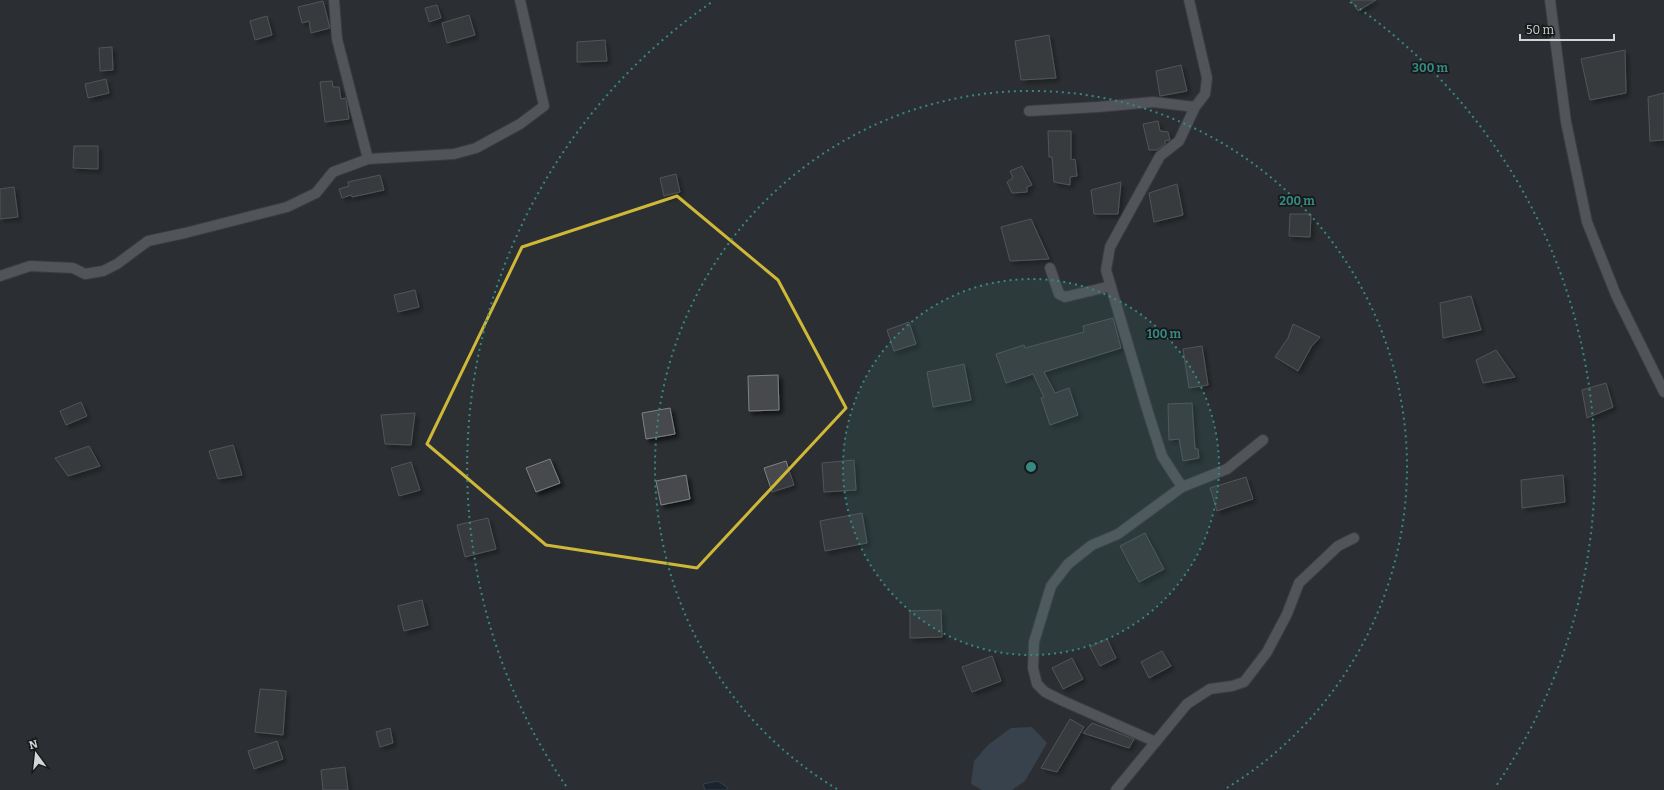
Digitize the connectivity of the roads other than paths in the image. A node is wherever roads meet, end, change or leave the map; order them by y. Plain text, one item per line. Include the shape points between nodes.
1 (334, 0) edge
2 (520, 0) edge
3 (1190, 0) edge
4 (1550, 0) edge
5 (1195, 107) junction
6 (1029, 111) dead end
7 (368, 159) junction
8 (1050, 268) dead end
9 (0, 276) edge
10 (1111, 286) junction
11 (1664, 392) edge
12 (1263, 440) dead end
13 (1182, 487) junction
14 (1354, 538) dead end
15 (1156, 742) junction
16 (1116, 790) edge

1 - 7 street via 337,39
2 - 7 street via 544,106 520,124 476,148 454,154
3 - 5 street via 1207,78 1205,94
4 - 11 street via 1566,122 1587,222 1616,295
5 - 6 street via 1152,102
5 - 10 street via 1179,141 1160,156 1110,247 1106,270
7 - 9 street via 333,172 316,193 288,207 148,241 103,271 85,274 73,268 30,266
8 - 10 street via 1059,294 1065,297
10 - 13 street via 1162,456
12 - 13 street via 1227,469
13 - 15 street via 1118,534 1092,545 1068,564 1051,586 1034,642 1033,668 1037,684 1045,692
14 - 15 street via 1338,546 1299,584 1268,652 1244,682 1210,689 1187,704
15 - 16 street

